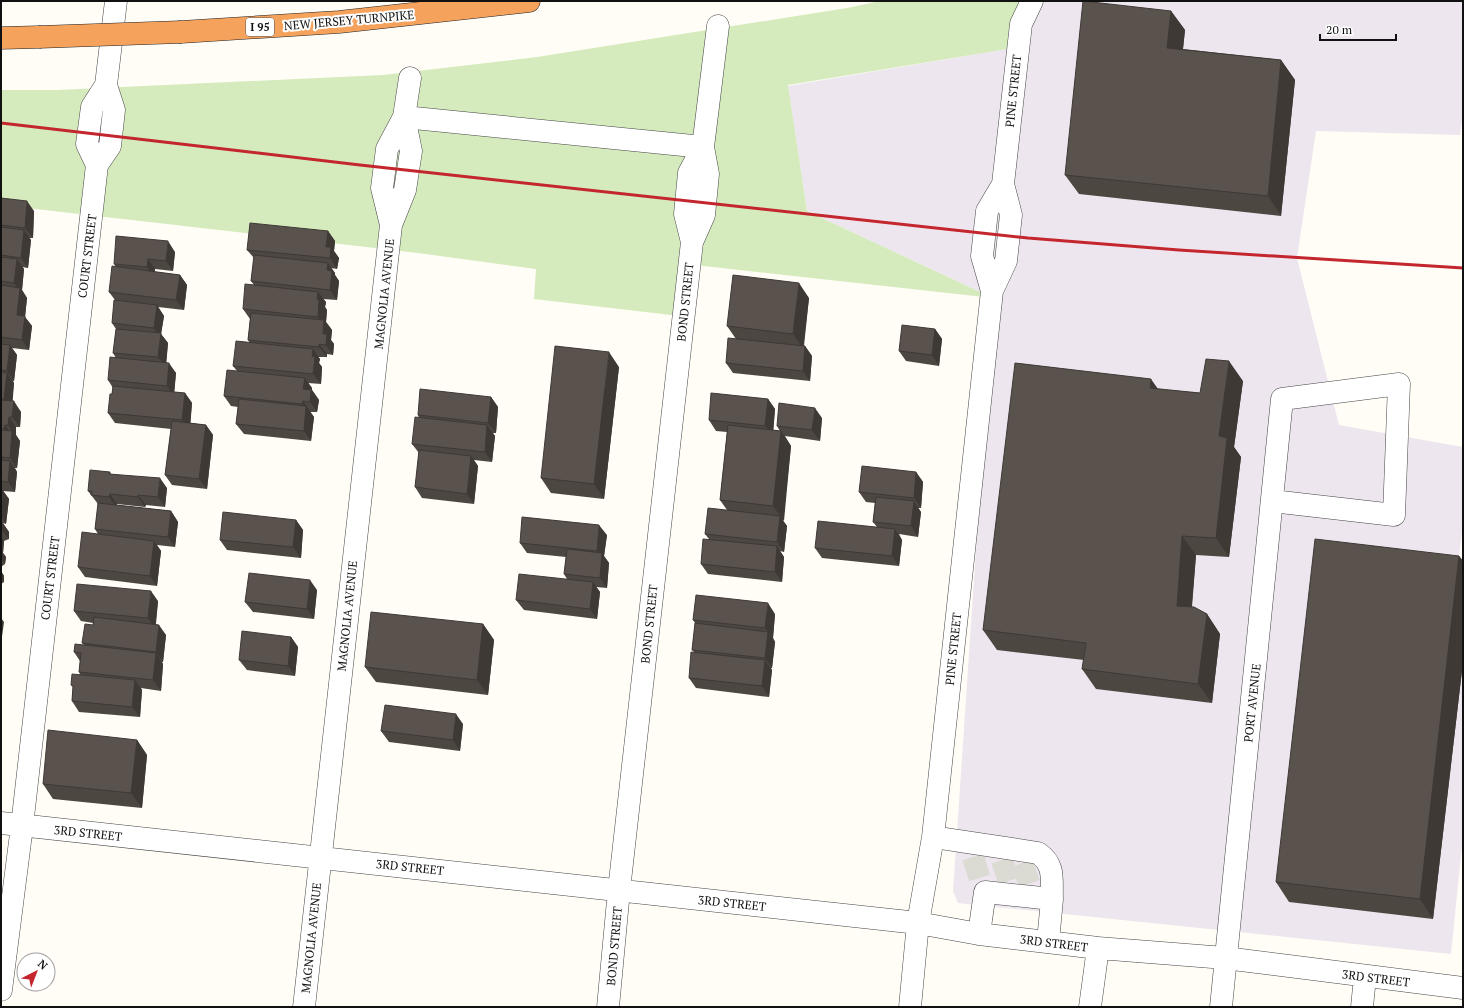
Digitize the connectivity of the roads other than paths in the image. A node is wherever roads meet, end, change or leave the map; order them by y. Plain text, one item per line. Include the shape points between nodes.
1 (116, 1) edge
2 (529, 1) edge
3 (1032, 1) edge
4 (718, 26) dead end
5 (1, 38) edge
6 (410, 78) dead end
7 (404, 117) junction
8 (703, 147) junction
9 (1272, 501) junction
10 (12, 824) edge
11 (933, 837) junction
12 (320, 857) junction
13 (619, 890) junction
14 (1029, 894) junction
15 (918, 923) junction
16 (979, 934) junction
17 (1048, 942) junction
18 (1098, 948) junction
19 (1225, 958) junction
20 (1365, 976) junction
21 (1463, 988) edge
22 (1, 990) edge
23 (304, 1007) edge
24 (608, 1007) edge
25 (910, 1007) edge
26 (1090, 1007) edge
27 (1220, 1007) edge
28 (1362, 1007) edge

1 - 10 street, COURT STREET via 106,85 114,110 110,146 97,165
2 - 5 highway, NEW JERSEY TURNPIKE / I 95, bridge via 339,22 181,32
3 - 11 street, PINE STREET via 1021,24 1003,184 986,211 982,256 992,291
4 - 8 street, BOND STREET
6 - 7 street, MAGNOLIA AVENUE
7 - 8 street
7 - 12 street, MAGNOLIA AVENUE via 411,151 405,190 391,225
8 - 13 street, BOND STREET via 708,174 704,215 692,242
9 - 9 street, PORT AVENUE via 1282,399 1399,384 1394,515
9 - 19 street, PORT AVENUE
10 - 12 street, 3RD STREET
10 - 22 street, COURT STREET
11 - 14 street via 973,850 1010,855 1038,853 1047,858 1051,869
11 - 15 street, PINE STREET
12 - 13 street, 3RD STREET
12 - 23 street, MAGNOLIA AVENUE
13 - 15 street, 3RD STREET
13 - 24 street, BOND STREET
14 - 16 street via 984,889
14 - 17 street
15 - 16 street, 3RD STREET
15 - 25 street, PINE STREET
16 - 17 street, 3RD STREET
17 - 18 street, 3RD STREET
18 - 19 street, 3RD STREET
18 - 26 street
19 - 20 street, 3RD STREET
19 - 27 street, PORT AVENUE
20 - 21 street, 3RD STREET
20 - 28 street

